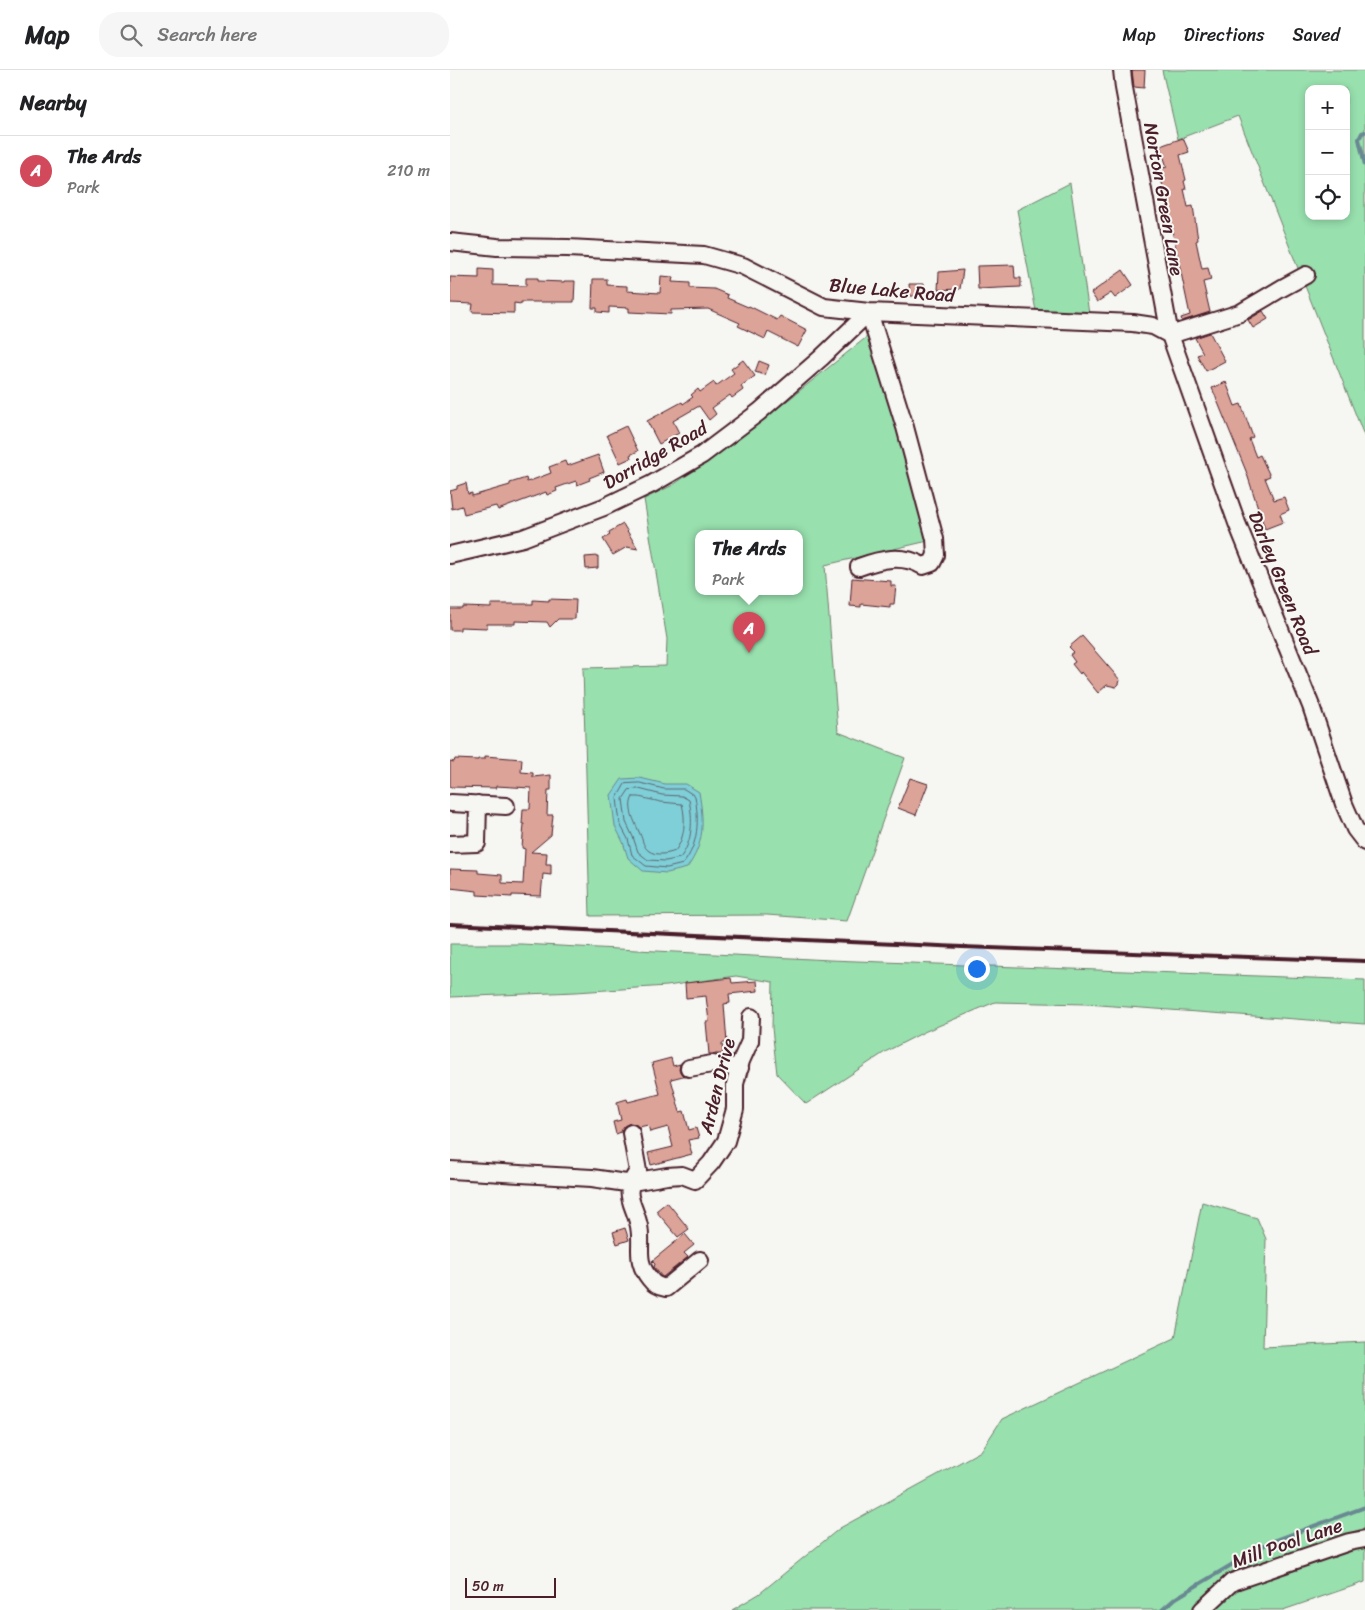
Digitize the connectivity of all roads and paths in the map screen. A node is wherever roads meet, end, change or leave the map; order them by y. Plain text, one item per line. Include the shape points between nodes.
1 (1122, 70) edge
2 (450, 242) edge
3 (1306, 275) dead end
4 (1163, 303) junction
5 (869, 312) junction
6 (1133, 323) junction
7 (1170, 335) junction
8 (450, 555) edge
9 (859, 567) dead end
10 (451, 803) edge
11 (478, 804) junction
12 (506, 806) dead end
13 (1365, 842) edge
14 (450, 844) edge
15 (751, 1017) dead end
16 (689, 1068) dead end
17 (740, 1068) junction
18 (631, 1132) dead end
19 (450, 1170) edge
20 (630, 1182) junction
21 (700, 1260) dead end
22 (1365, 1538) edge
23 (1202, 1610) edge

1 - 4 street, Norton Green Lane
2 - 5 street, Blue Lake Road via 497,247 704,255 743,266 824,307
3 - 7 street via 1240,313
4 - 6 street
4 - 7 street, Norton Green Lane
5 - 6 street, Blue Lake Road
5 - 8 street, Dorridge Road via 759,412 702,455 604,507 523,538
5 - 9 street via 906,427 935,539 936,555 932,563 923,566 914,561 891,558
6 - 7 street, Blue Lake Road via 1152,326
7 - 13 street, Darley Green Road via 1237,523 1311,706 1344,804
10 - 11 street
11 - 12 street
11 - 14 street via 477,843
15 - 17 street, Arden Drive via 750,1041
16 - 17 street via 712,1064
17 - 20 street, Arden Drive via 735,1084 735,1109 726,1141 695,1180 682,1175
18 - 20 street via 638,1171
19 - 20 street
20 - 21 street via 629,1199 639,1228 641,1267 653,1283 666,1288
22 - 23 street, Mill Pool Lane via 1232,1582

